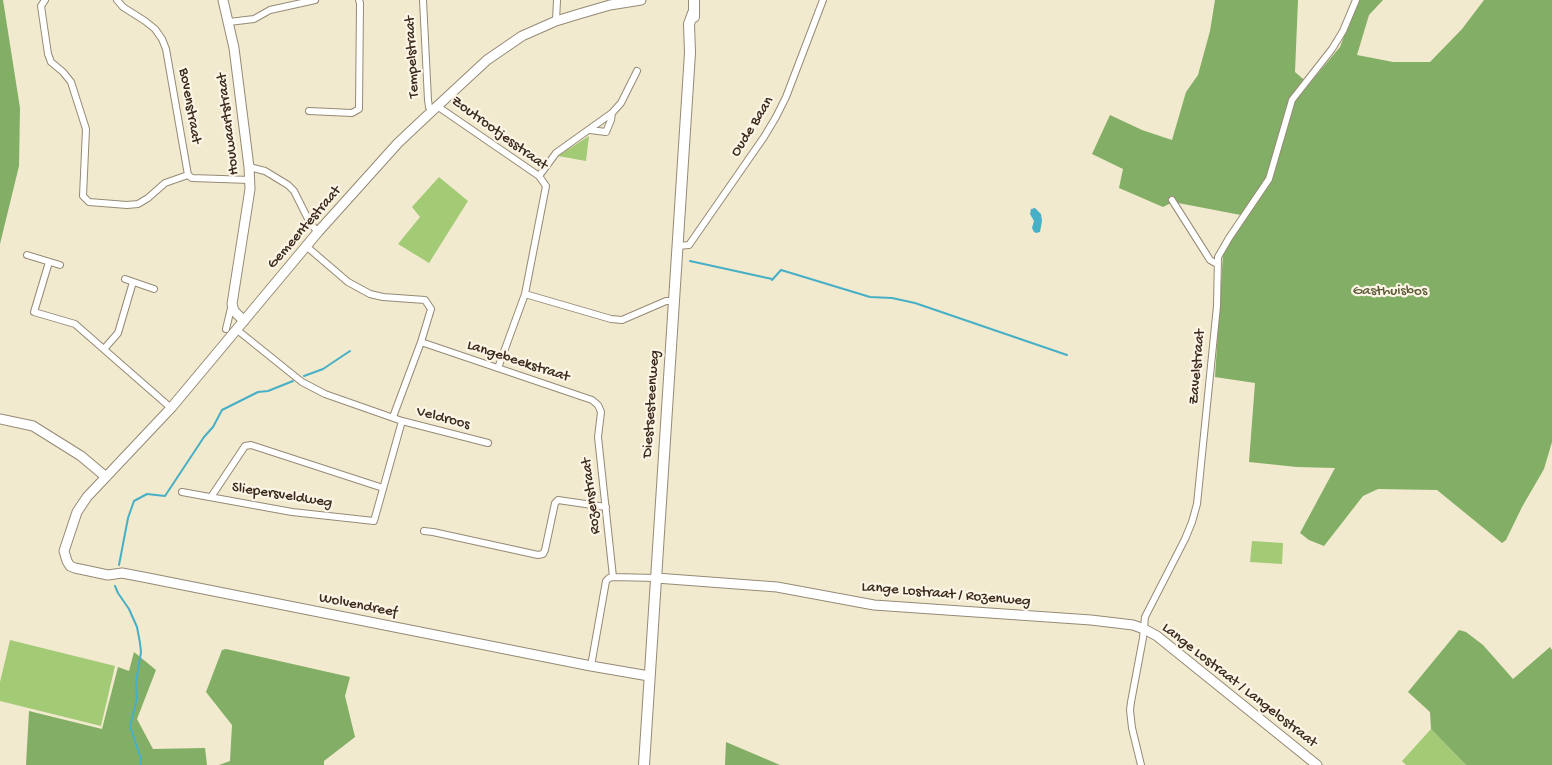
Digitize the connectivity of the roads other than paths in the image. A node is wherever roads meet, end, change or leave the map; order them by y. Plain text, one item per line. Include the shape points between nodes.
1 (45, 0) edge
2 (117, 0) edge
3 (224, 0) edge
4 (315, 0) edge
5 (359, 0) edge
6 (423, 0) edge
7 (557, 0) edge
8 (641, 0) edge
9 (694, 0) edge
10 (823, 0) edge
11 (1356, 0) edge
12 (556, 21) junction
13 (229, 22) junction
14 (637, 71) dead end
15 (434, 108) junction
16 (309, 111) dead end
17 (612, 113) junction
18 (590, 130) junction
19 (249, 166) junction
20 (188, 174) junction
21 (539, 176) junction
22 (250, 180) junction
23 (1172, 200) dead end
24 (318, 232) junction
25 (306, 246) junction
26 (678, 246) junction
27 (27, 255) dead end
28 (49, 262) junction
29 (1217, 264) junction
30 (60, 266) dead end
31 (124, 279) dead end
32 (134, 282) junction
33 (154, 289) dead end
34 (524, 294) junction
35 (674, 301) junction
36 (232, 304) junction
37 (244, 321) junction
38 (226, 329) dead end
39 (236, 329) junction
40 (420, 342) junction
41 (104, 349) junction
42 (498, 368) junction
43 (171, 408) junction
44 (601, 412) joint
45 (392, 417) junction
46 (0, 419) edge
47 (402, 421) junction
48 (488, 443) dead end
49 (106, 477) junction
50 (383, 488) junction
51 (182, 492) dead end
52 (211, 497) junction
53 (606, 508) junction
54 (424, 532) dead end
55 (64, 561) joint
56 (613, 577) junction
57 (656, 578) junction
58 (1144, 628) junction
59 (591, 666) junction
60 (649, 676) junction
61 (1138, 763) edge
62 (644, 765) edge
63 (1317, 765) edge

1 - 20 street via 41,6 48,54 51,62 71,82 86,129 83,196 89,202 138,204 165,183
2 - 20 street, Bovenstraat via 146,21 162,39
3 - 13 street, Houwaartstraat
4 - 13 street via 270,10 254,19
5 - 16 street via 359,109 355,113
6 - 15 street, Tempelstraat via 428,107
7 - 12 street
8 - 12 street, Gemeentestraat via 596,8
9 - 26 main road, Diestsesteenweg via 688,35 691,45
10 - 26 street, Oude Baan via 776,117 689,245
11 - 29 street, Zavelstraat via 1332,49 1292,100 1269,179 1222,248
12 - 15 street, Gemeentestraat via 503,48
13 - 19 street, Houwaartstraat
14 - 17 street via 621,103
15 - 21 street, Zoutrootjesstraat
15 - 24 street, Gemeentestraat
17 - 18 street
17 - 18 street via 606,132
18 - 21 street via 556,153
19 - 22 street, Houwaartstraat
19 - 24 street via 265,170 288,185
20 - 22 street via 192,178
21 - 34 street, Zoutrootjesstraat via 546,186
22 - 36 street, Houwaartstraat
23 - 29 street via 1210,260
24 - 25 street, Gemeentestraat
25 - 37 street, Gemeentestraat
25 - 40 street via 348,282 370,294 425,300 431,309
26 - 35 main road, Diestsesteenweg
27 - 28 street
28 - 30 street
28 - 41 street via 34,312 74,324
29 - 58 street, Zavelstraat via 1217,306 1197,504 1185,539 1147,612
31 - 32 street
32 - 33 street
32 - 41 street via 118,333
34 - 35 street via 622,320 666,301
34 - 42 street, Zoutrootjesstraat
35 - 57 main road, Diestsesteenweg
36 - 37 street
36 - 38 street, Houwaartstraat
37 - 39 street, Gemeentestraat
39 - 43 street, Gemeentestraat
39 - 45 street, Veldroos via 302,382 325,394
40 - 42 street, Langebeekstraat
40 - 45 street
41 - 43 street
42 - 44 street, Langebeekstraat via 592,400
43 - 49 street, Gemeentestraat
44 - 53 street, Rozenstraat via 598,437
45 - 47 street, Veldroos
46 - 49 street via 33,426 81,456
47 - 48 street, Veldroos
47 - 50 street
49 - 55 street, Gemeentestraat via 77,512 67,539
50 - 52 street, Sliepersveldweg via 374,521 292,512
50 - 52 street, Sliepersveldweg via 251,445 245,446
51 - 52 street
53 - 54 street via 558,500 545,550 538,555
53 - 56 street, Rozenstraat
55 - 59 street, Wolvendreef via 75,568 104,574 143,577
56 - 57 street
56 - 59 street via 606,581
57 - 58 street, Lange Lostraat / Rozenweg via 777,586 874,605 1091,620
57 - 60 main road, Diestsesteenweg
58 - 61 street, Zavelstraat via 1130,710
58 - 63 street, Lange Lostraat / Langelostraat
59 - 60 street, Wolvendreef
60 - 62 main road, Diestsesteenweg

